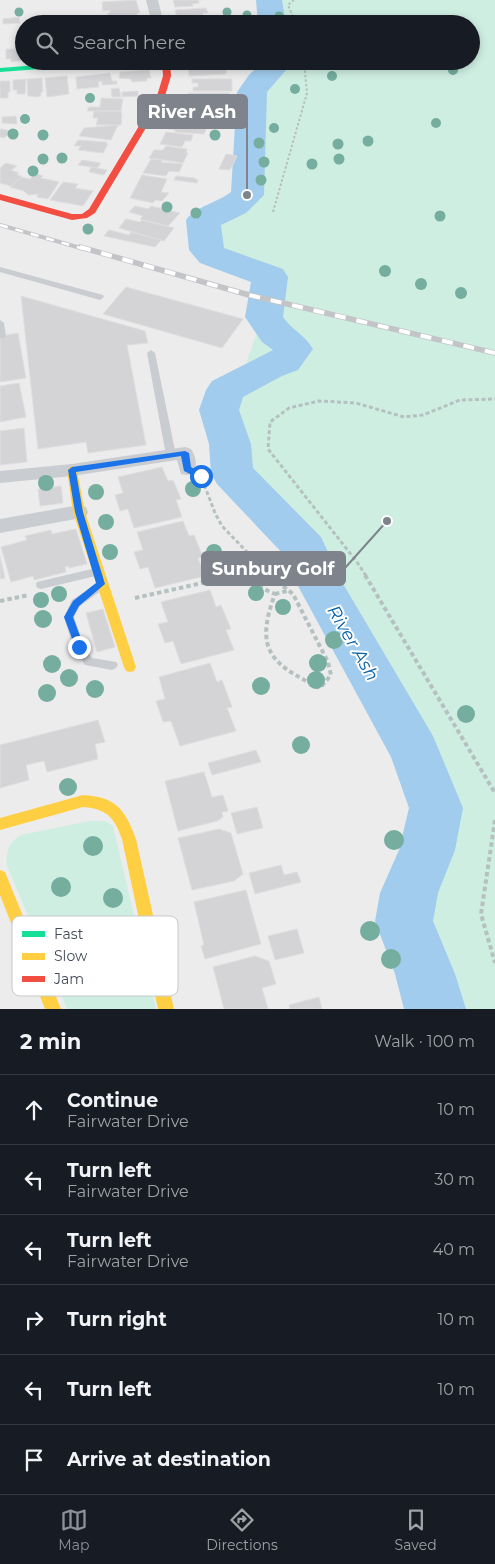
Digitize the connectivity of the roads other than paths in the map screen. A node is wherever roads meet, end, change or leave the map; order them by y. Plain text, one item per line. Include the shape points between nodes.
1 (152, 0) edge
2 (156, 15) edge
3 (15, 69) edge
4 (0, 70) edge
5 (167, 70) edge
6 (0, 197) edge
7 (0, 269) edge
8 (100, 297) dead end
9 (0, 323) edge
10 (2, 336) dead end
11 (151, 353) dead end
12 (171, 455) junction
13 (187, 469) road end
14 (72, 470) junction
15 (0, 477) edge
16 (79, 512) junction
17 (0, 526) edge
18 (97, 572) junction
19 (101, 584) junction
20 (41, 586) road end
21 (112, 665) dead end
22 (130, 667) dead end
23 (0, 824) edge
24 (0, 877) edge
25 (16, 916) edge
26 (146, 916) edge
27 (48, 996) edge
28 (163, 996) edge
29 (53, 1009) edge
30 (166, 1009) edge

1 - 2 street
3 - 4 street
5 - 6 street via 161,96 92,211 72,217
7 - 8 lane
9 - 10 lane
11 - 12 lane
12 - 13 street via 185,453
12 - 14 street
14 - 15 street
14 - 16 street
16 - 17 street
16 - 18 street
18 - 19 street
18 - 20 lane
19 - 21 lane via 76,603 69,617 79,647 89,662
19 - 22 street
23 - 26 street via 83,801 99,802 114,810 129,839
24 - 25 street
27 - 29 street
28 - 30 street

